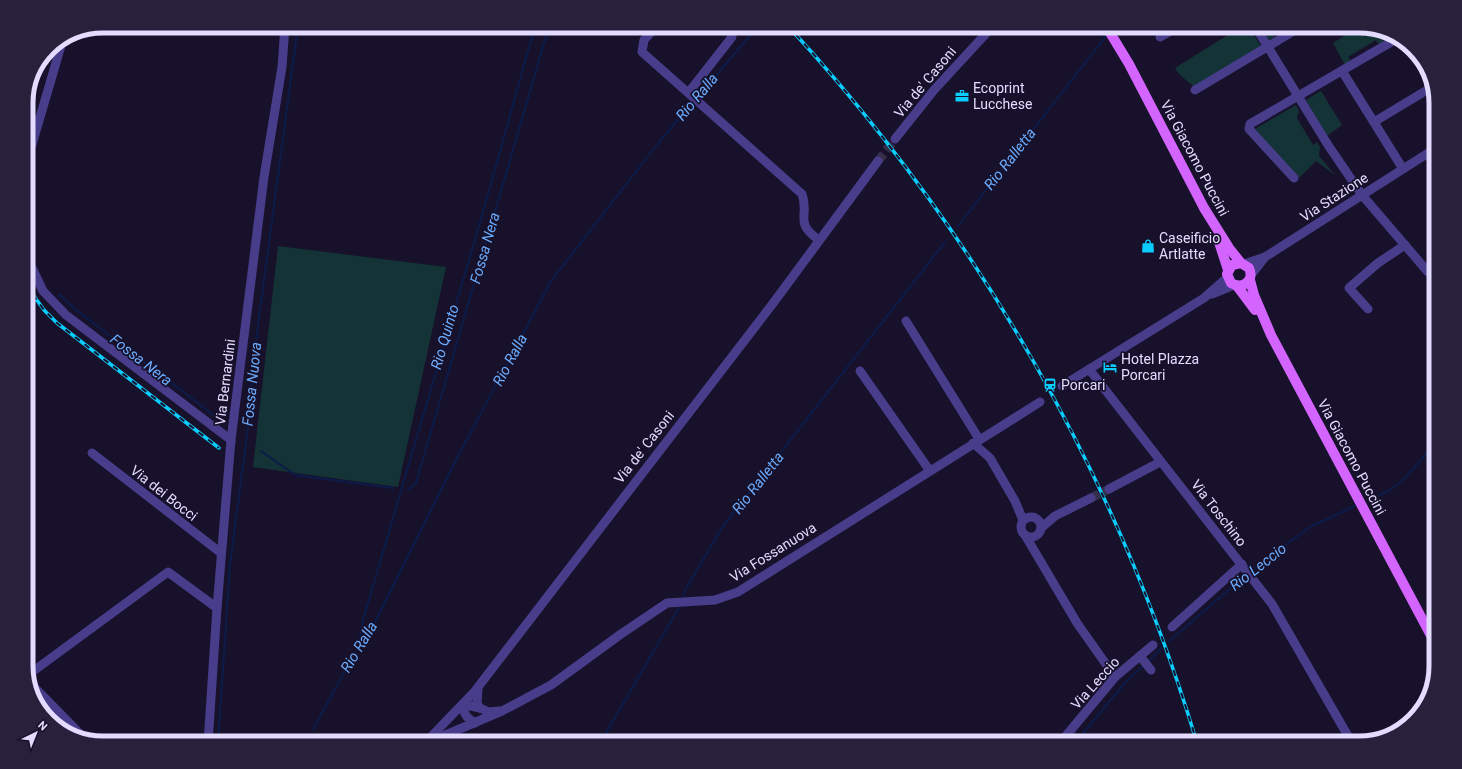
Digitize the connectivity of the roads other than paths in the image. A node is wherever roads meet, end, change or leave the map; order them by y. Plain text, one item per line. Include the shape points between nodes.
1 (284, 33) edge
2 (651, 33) edge
3 (731, 33) edge
4 (986, 33) edge
5 (1110, 33) edge
6 (1115, 33) edge
7 (1167, 33) edge
8 (1258, 33) edge
9 (1290, 33) edge
10 (1160, 37) dead end
11 (1392, 41) edge
12 (1267, 47) junction
13 (60, 48) edge
14 (1129, 64) junction
15 (1342, 71) junction
16 (1195, 90) dead end
17 (1428, 90) edge
18 (690, 93) junction
19 (1298, 97) junction
20 (1374, 122) junction
21 (895, 139) tunnel mouth
22 (33, 141) edge
23 (1429, 152) edge
24 (878, 162) tunnel mouth
25 (1403, 169) junction
26 (1294, 178) dead end
27 (1362, 195) junction
28 (1204, 208) junction
29 (818, 240) junction
30 (1405, 245) junction
31 (1265, 257) junction
32 (1243, 263) junction
33 (33, 269) edge
34 (1428, 272) dead end
35 (1250, 277) junction
36 (1232, 279) junction
37 (1368, 309) dead end
38 (906, 321) dead end
39 (1271, 335) junction
40 (1088, 369) junction
41 (860, 371) dead end
42 (1062, 386) dead end
43 (1040, 402) dead end
44 (231, 440) junction
45 (979, 440) junction
46 (92, 453) dead end
47 (1160, 462) junction
48 (930, 471) junction
49 (1109, 489) tunnel mouth
50 (1091, 498) tunnel mouth
51 (1055, 516) junction
52 (1030, 518) junction
53 (1041, 528) junction
54 (1030, 535) junction
55 (221, 553) junction
56 (1246, 571) junction
57 (217, 608) junction
58 (1172, 626) dead end
59 (1429, 632) edge
60 (1153, 645) dead end
61 (1140, 656) junction
62 (1150, 668) dead end
63 (33, 671) edge
64 (1115, 677) junction
65 (478, 688) junction
66 (38, 691) edge
67 (461, 707) junction
68 (480, 708) junction
69 (502, 711) junction
70 (475, 723) junction
71 (78, 732) edge
72 (208, 736) edge
73 (433, 736) edge
74 (443, 736) edge
75 (1066, 736) edge
76 (1348, 736) edge

1 - 44 street, Via Bernardini
2 - 18 street via 644,40 642,52
3 - 18 street via 732,37
4 - 21 street, Via de' Casoni via 938,85
5 - 14 main road, Via Giacomo Puccini
6 - 14 main road, Via Giacomo Puccini
7 - 10 street
8 - 12 street
9 - 12 street
11 - 15 street
12 - 16 street
12 - 19 street
13 - 22 street
14 - 28 main road, Via Giacomo Puccini
15 - 19 street
15 - 20 street
17 - 20 street
18 - 29 street via 802,194 805,202 805,228
19 - 26 street via 1248,127
19 - 27 street
20 - 25 street
23 - 25 street, Via Stazione
24 - 29 street, Via de' Casoni
25 - 27 street, Via Stazione
27 - 30 street
27 - 31 street, Via Stazione
28 - 32 main road, Via Giacomo Puccini
28 - 36 main road
29 - 65 street, Via de' Casoni via 774,302
30 - 34 street
30 - 37 street via 1378,263 1349,288
31 - 32 street, Via Stazione
31 - 35 street
32 - 35 main road via 1249,268
32 - 36 main road via 1232,265
33 - 44 street via 43,291 66,315
35 - 36 main road via 1243,286
35 - 39 main road, Via Giacomo Puccini via 1254,295
36 - 39 main road
36 - 40 street
38 - 45 street
39 - 59 main road, Via Giacomo Puccini
40 - 42 street
40 - 47 street, Via Toschino
41 - 48 street
43 - 45 street, Via Fossanuova
44 - 55 street, Via Bernardini
45 - 48 street, Via Fossanuova
45 - 52 street via 1015,501
46 - 55 street, Via dei Bocci
47 - 49 street
47 - 56 street, Via Toschino
48 - 69 street, Via Fossanuova via 738,592 715,600 667,603 551,685
50 - 51 street
51 - 52 street
51 - 53 street
52 - 53 street via 1040,523
52 - 54 street via 1021,530
53 - 54 street via 1039,533
54 - 64 street via 1038,555 1077,623
55 - 57 street, Via Bernardini
56 - 58 street
56 - 76 street, Via Toschino via 1284,623
57 - 63 street via 168,572
57 - 72 street, Via Bernardini
60 - 61 street, Via Leccio
61 - 62 street
61 - 64 street, Via Leccio
64 - 75 street, Via Leccio
65 - 67 street, Via de' Casoni
65 - 68 street via 477,703
66 - 71 street
67 - 68 street
67 - 70 street via 467,717
67 - 73 street, Via de' Casoni
68 - 69 street via 489,712
69 - 70 street, Via Fossanuova
70 - 74 street, Via Fossanuova

